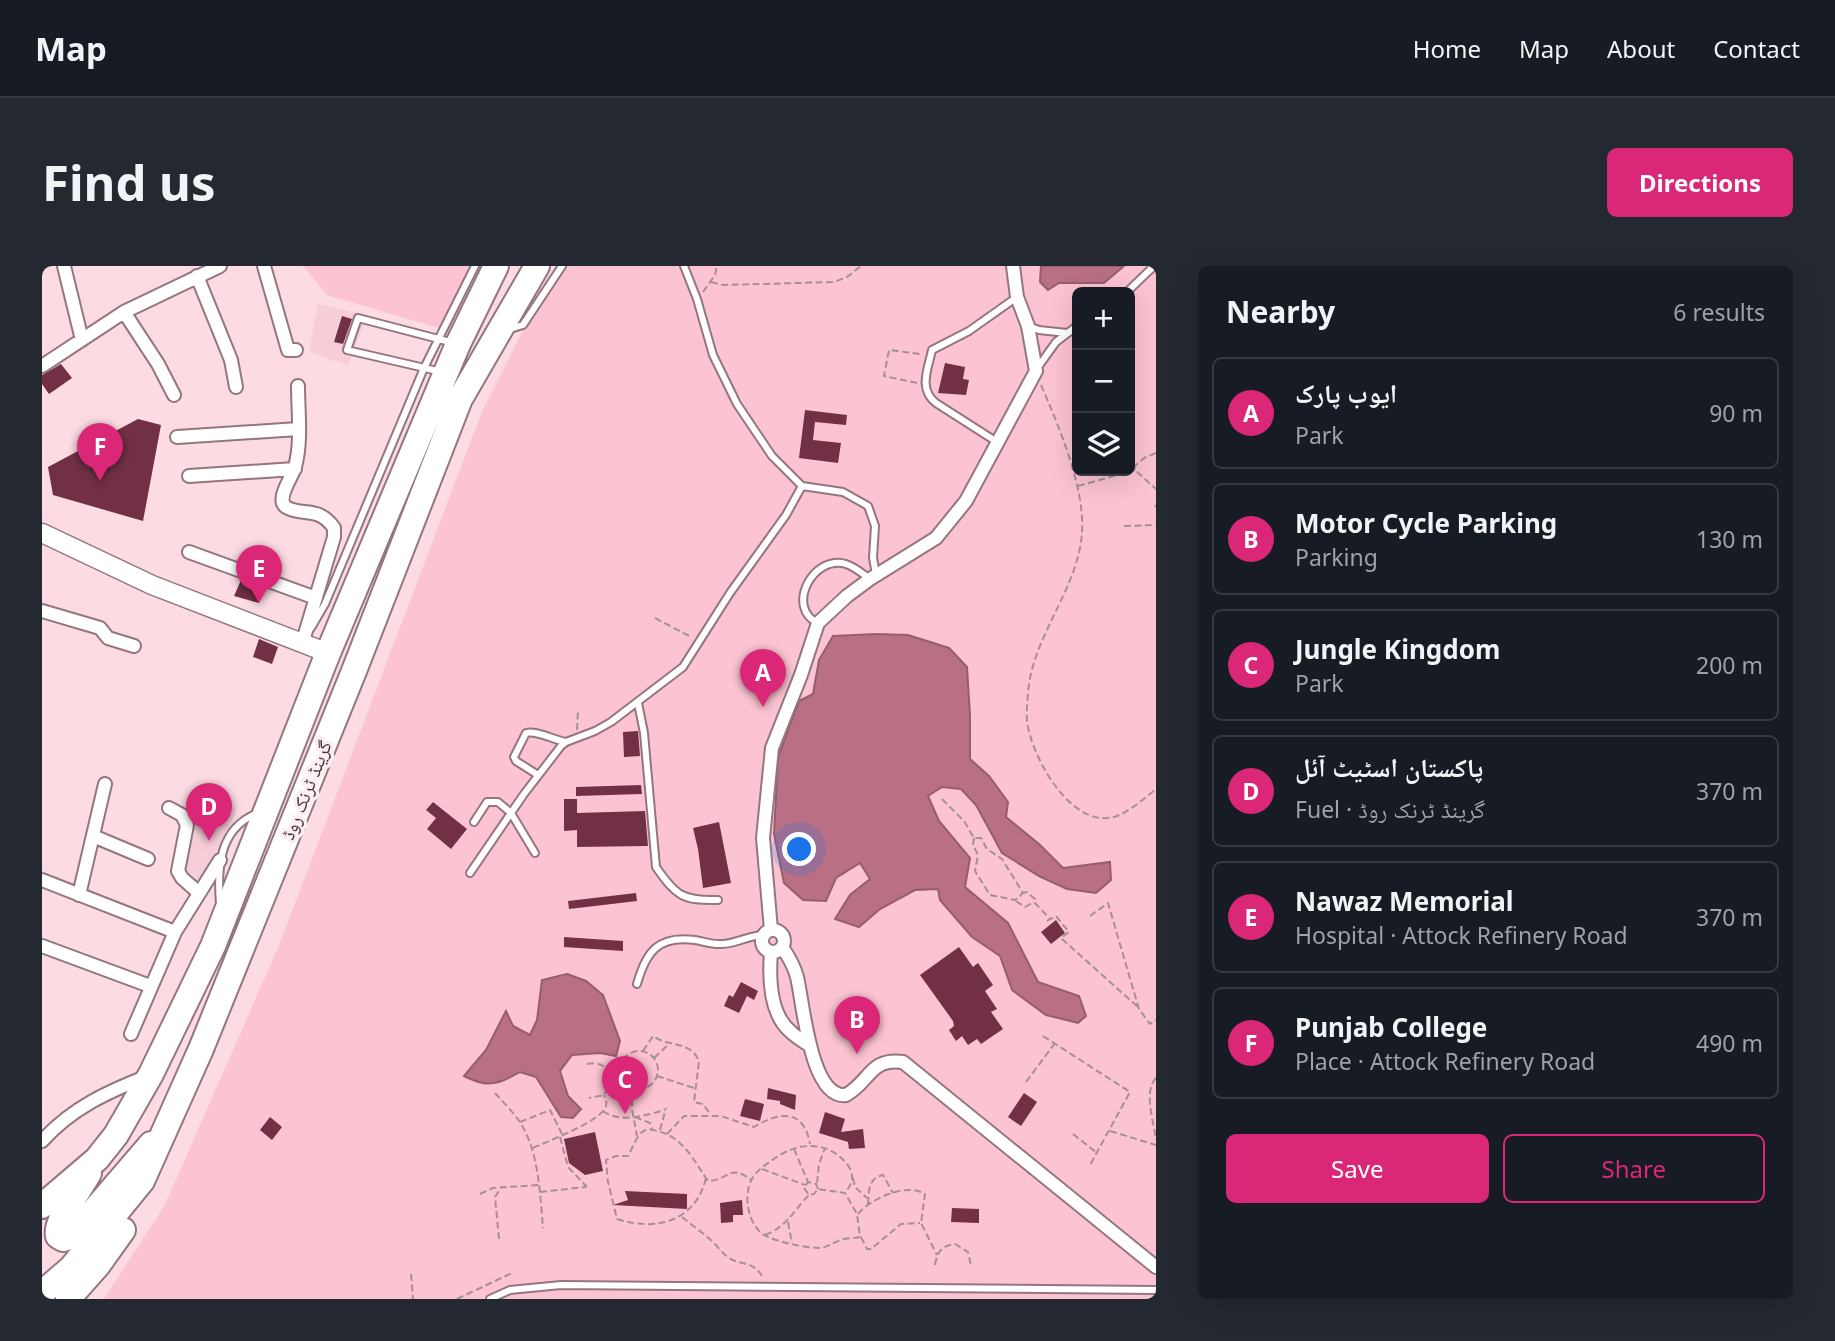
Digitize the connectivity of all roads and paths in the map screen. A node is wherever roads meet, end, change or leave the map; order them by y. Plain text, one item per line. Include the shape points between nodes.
1 (64, 266) edge
2 (220, 266) edge
3 (264, 266) edge
4 (475, 266) edge
5 (496, 266) edge
6 (537, 266) edge
7 (562, 266) edge
8 (684, 266) edge
9 (717, 266) edge
10 (861, 266) edge
11 (1013, 266) edge
12 (1154, 266) edge
13 (202, 271) edge
14 (710, 282) junction
15 (1132, 287) edge
16 (1017, 297) junction
17 (697, 299) junction
18 (124, 312) junction
19 (1028, 326) junction
20 (1072, 330) edge
21 (498, 333) junction
22 (1067, 333) junction
23 (82, 340) junction
24 (448, 342) junction
25 (296, 350) dead end
26 (931, 356) junction
27 (42, 366) edge
28 (435, 371) junction
29 (1035, 371) junction
30 (925, 385) junction
31 (298, 386) dead end
32 (236, 387) dead end
33 (174, 395) dead end
34 (298, 429) junction
35 (177, 437) dead end
36 (997, 442) junction
37 (1156, 453) edge
38 (1135, 466) edge
39 (295, 469) junction
40 (1135, 470) edge
41 (189, 476) dead end
42 (1113, 476) edge
43 (802, 486) junction
44 (1077, 486) junction
45 (1156, 489) edge
46 (1156, 525) edge
47 (1124, 526) dead end
48 (42, 533) edge
49 (189, 552) dead end
50 (873, 577) junction
51 (316, 598) junction
52 (42, 611) edge
53 (654, 618) dead end
54 (818, 623) junction
55 (698, 640) junction
56 (302, 644) junction
57 (134, 646) dead end
58 (328, 653) junction
59 (638, 702) junction
60 (578, 710) dead end
61 (579, 737) junction
62 (566, 742) junction
63 (538, 775) junction
64 (105, 784) dead end
65 (1156, 789) edge
66 (942, 799) dead end
67 (169, 808) dead end
68 (267, 810) junction
69 (511, 813) junction
70 (474, 822) dead end
71 (93, 835) junction
72 (974, 838) junction
73 (535, 853) dead end
74 (148, 859) dead end
75 (220, 860) junction
76 (470, 873) dead end
77 (42, 880) edge
78 (199, 893) junction
79 (1023, 893) junction
80 (79, 895) junction
81 (718, 900) dead end
82 (1015, 901) junction
83 (1034, 902) junction
84 (1090, 916) dead end
85 (222, 925) junction
86 (175, 932) junction
87 (768, 932) junction
88 (42, 946) edge
89 (777, 949) junction
90 (637, 984) dead end
91 (150, 986) junction
92 (1139, 1009) junction
93 (1156, 1020) edge
94 (131, 1034) dead end
95 (1043, 1036) dead end
96 (1055, 1044) junction
97 (669, 1045) junction
98 (810, 1045) junction
99 (643, 1051) junction
100 (654, 1058) junction
101 (587, 1064) dead end
102 (151, 1074) junction
103 (657, 1076) junction
104 (1156, 1078) edge
105 (1026, 1082) dead end
106 (632, 1088) junction
107 (695, 1089) junction
108 (495, 1093) dead end
109 (604, 1095) junction
110 (589, 1098) dead end
111 (603, 1111) junction
112 (710, 1115) junction
113 (633, 1116) junction
114 (520, 1122) junction
115 (166, 1129) junction
116 (652, 1130) junction
117 (1109, 1130) junction
118 (660, 1132) junction
119 (667, 1134) junction
120 (1073, 1134) dead end
121 (561, 1135) junction
122 (639, 1137) junction
123 (1156, 1140) edge
124 (42, 1141) edge
125 (810, 1145) junction
126 (1156, 1145) edge
127 (793, 1147) junction
128 (532, 1148) junction
129 (825, 1148) junction
130 (1097, 1153) junction
131 (97, 1159) junction
132 (1090, 1165) dead end
133 (761, 1168) junction
134 (853, 1177) junction
135 (706, 1178) junction
136 (751, 1180) junction
137 (142, 1181) junction
138 (808, 1181) junction
139 (539, 1184) junction
140 (816, 1184) junction
141 (805, 1185) junction
142 (502, 1187) junction
143 (818, 1189) junction
144 (540, 1192) junction
145 (845, 1193) junction
146 (480, 1194) dead end
147 (893, 1194) junction
148 (809, 1195) junction
149 (868, 1198) junction
150 (868, 1204) junction
151 (42, 1206) edge
152 (857, 1214) junction
153 (681, 1216) junction
154 (788, 1222) junction
155 (921, 1223) junction
156 (543, 1228) dead end
157 (764, 1235) junction
158 (860, 1237) junction
159 (499, 1239) dead end
160 (792, 1244) junction
161 (937, 1255) junction
162 (935, 1265) dead end
163 (971, 1266) dead end
164 (1156, 1267) edge
165 (514, 1272) dead end
166 (411, 1274) dead end
167 (766, 1286) junction
168 (1148, 1289) junction
169 (1156, 1290) edge
170 (42, 1293) edge
171 (68, 1299) edge
172 (413, 1299) edge
173 (457, 1299) edge
174 (490, 1299) edge
175 (1148, 1299) edge

1 - 23 street
2 - 13 street
3 - 25 street via 288,350
4 - 24 lane
5 - 24 highway, گرینڈ ٹرنک روڈ
6 - 21 highway, گرینڈ ٹرنک روڈ
7 - 21 lane via 523,325
8 - 17 lane
9 - 14 path
10 - 14 path via 841,279 819,284
11 - 16 street
12 - 15 lane
13 - 18 street
13 - 32 street via 232,360
14 - 17 path
16 - 19 street
16 - 26 lane via 969,331 937,345
17 - 43 lane via 713,355 737,404 772,456
18 - 23 street
18 - 33 street
19 - 22 lane
19 - 29 street
20 - 22 lane
21 - 115 highway, گرینڈ ٹرنک روڈ via 460,399
22 - 29 lane
23 - 27 street
24 - 28 highway, گرینڈ ٹرنک روڈ
24 - 28 lane via 358,318 347,350
26 - 30 lane
26 - 30 path via 889,350 884,376
28 - 56 lane
28 - 58 highway, گرینڈ ٹرنک روڈ
29 - 36 street
29 - 44 path
30 - 36 lane via 928,397
31 - 34 street
34 - 35 street
34 - 39 street
36 - 50 street via 967,500 936,538
37 - 38 path
39 - 41 street
39 - 51 street via 283,502 321,515 334,528
40 - 45 path
42 - 44 path
43 - 50 lane via 843,492 868,506 875,526
43 - 55 lane
44 - 65 path via 1082,530 1079,559 1037,653 1027,722 1041,766 1080,811 1116,817
46 - 47 path
48 - 56 street via 152,586
49 - 51 street
50 - 54 street
50 - 54 lane via 847,564 824,565 806,585 803,596 804,611
51 - 56 street
52 - 57 street via 100,628 108,638
53 - 55 path
54 - 87 street via 772,748 763,838
55 - 59 lane via 683,667
56 - 58 street
58 - 68 highway, گرینڈ ٹرنک روڈ
59 - 61 lane
59 - 81 lane via 656,867 682,896
60 - 61 path
61 - 62 lane
62 - 63 lane
62 - 63 lane via 527,733 514,757
63 - 69 lane
64 - 71 street
66 - 72 path
67 - 78 street via 182,815 187,825 177,871
68 - 75 lane via 236,826
68 - 85 highway, گرینڈ ٹرنک روڈ
69 - 70 lane via 493,800
69 - 73 lane
69 - 76 lane
71 - 74 street
71 - 80 street
72 - 79 path via 981,838 987,849 1002,859
72 - 82 path via 975,871 990,895
75 - 78 street
75 - 85 lane
77 - 80 street
78 - 86 street
79 - 82 path
79 - 83 path
80 - 86 street
82 - 83 path via 1025,907
83 - 92 path via 1048,920 1056,916 1069,932 1061,938
84 - 92 path via 1108,903
85 - 102 highway, گرینڈ ٹرنک روڈ
86 - 91 street
87 - 89 street via 764,947
87 - 89 street via 782,935
87 - 90 lane via 719,945 681,939 662,943 649,955
88 - 91 street
89 - 98 street via 791,960 797,977
89 - 98 street via 770,985 780,1017 788,1030
91 - 94 street
92 - 93 path via 1150,1024
95 - 96 path
96 - 105 path
96 - 117 path via 1130,1092
97 - 99 path via 653,1036
97 - 100 path
97 - 107 path via 687,1047 697,1056
98 - 164 street via 830,1091 838,1096 852,1092 877,1065 889,1060 903,1062
99 - 100 path
99 - 106 path via 631,1053 620,1068 622,1080
100 - 103 path
101 - 109 path via 600,1064 609,1071 611,1083
102 - 124 street via 100,1095 62,1120
102 - 131 highway, گرینڈ ٹرنک روڈ
103 - 106 path via 644,1089
103 - 107 path
104 - 123 path via 1149,1093
106 - 113 path
107 - 112 path via 694,1102 704,1104
108 - 114 path
109 - 110 path
109 - 111 path
111 - 113 path via 616,1117
111 - 121 path
112 - 119 path via 684,1116
112 - 125 path via 754,1127 770,1117 788,1115 808,1130
113 - 116 path via 650,1122
113 - 118 path via 666,1109
113 - 122 path
114 - 121 path via 550,1110
114 - 128 path
115 - 131 highway via 72,1236 64,1239 58,1236 58,1221
115 - 137 highway, گرینڈ ٹرنک روڈ
116 - 118 path
116 - 122 path
117 - 126 path
117 - 130 path
118 - 119 path
119 - 135 path via 680,1142
120 - 130 path
121 - 128 path
121 - 144 path via 568,1167 587,1187
122 - 153 path via 628,1156 607,1160 617,1219 643,1223
125 - 127 path
125 - 129 path
127 - 133 path
127 - 138 path
128 - 139 path
129 - 134 path via 848,1165
129 - 140 path
130 - 132 path
131 - 151 highway, گرینڈ ٹرنک روڈ
133 - 136 path
133 - 141 path
134 - 145 path
134 - 149 path via 855,1186
135 - 136 path via 718,1181 733,1171
135 - 153 path via 696,1202
136 - 157 path via 746,1197 750,1216
137 - 170 highway, گرینڈ ٹرنک روڈ via 71,1268
137 - 171 highway via 130,1222
138 - 140 path
138 - 141 path
139 - 142 path
139 - 144 path
140 - 143 path
141 - 148 path
142 - 146 path
142 - 159 path via 495,1197
143 - 145 path
143 - 148 path
144 - 156 path
145 - 152 path
147 - 149 path via 886,1177 880,1176 870,1184
147 - 150 path
147 - 155 path via 912,1189 925,1194
148 - 154 path
149 - 150 path
150 - 152 path
152 - 158 path
153 - 167 path via 726,1257 758,1270
154 - 157 path
154 - 160 path
155 - 158 path via 901,1224 871,1249
155 - 161 path
157 - 160 path
158 - 160 path via 821,1248
161 - 162 path
161 - 163 path via 947,1245 962,1246
165 - 173 path
166 - 172 path
167 - 168 lane
167 - 174 lane via 561,1285 510,1290
168 - 169 lane
168 - 175 lane

